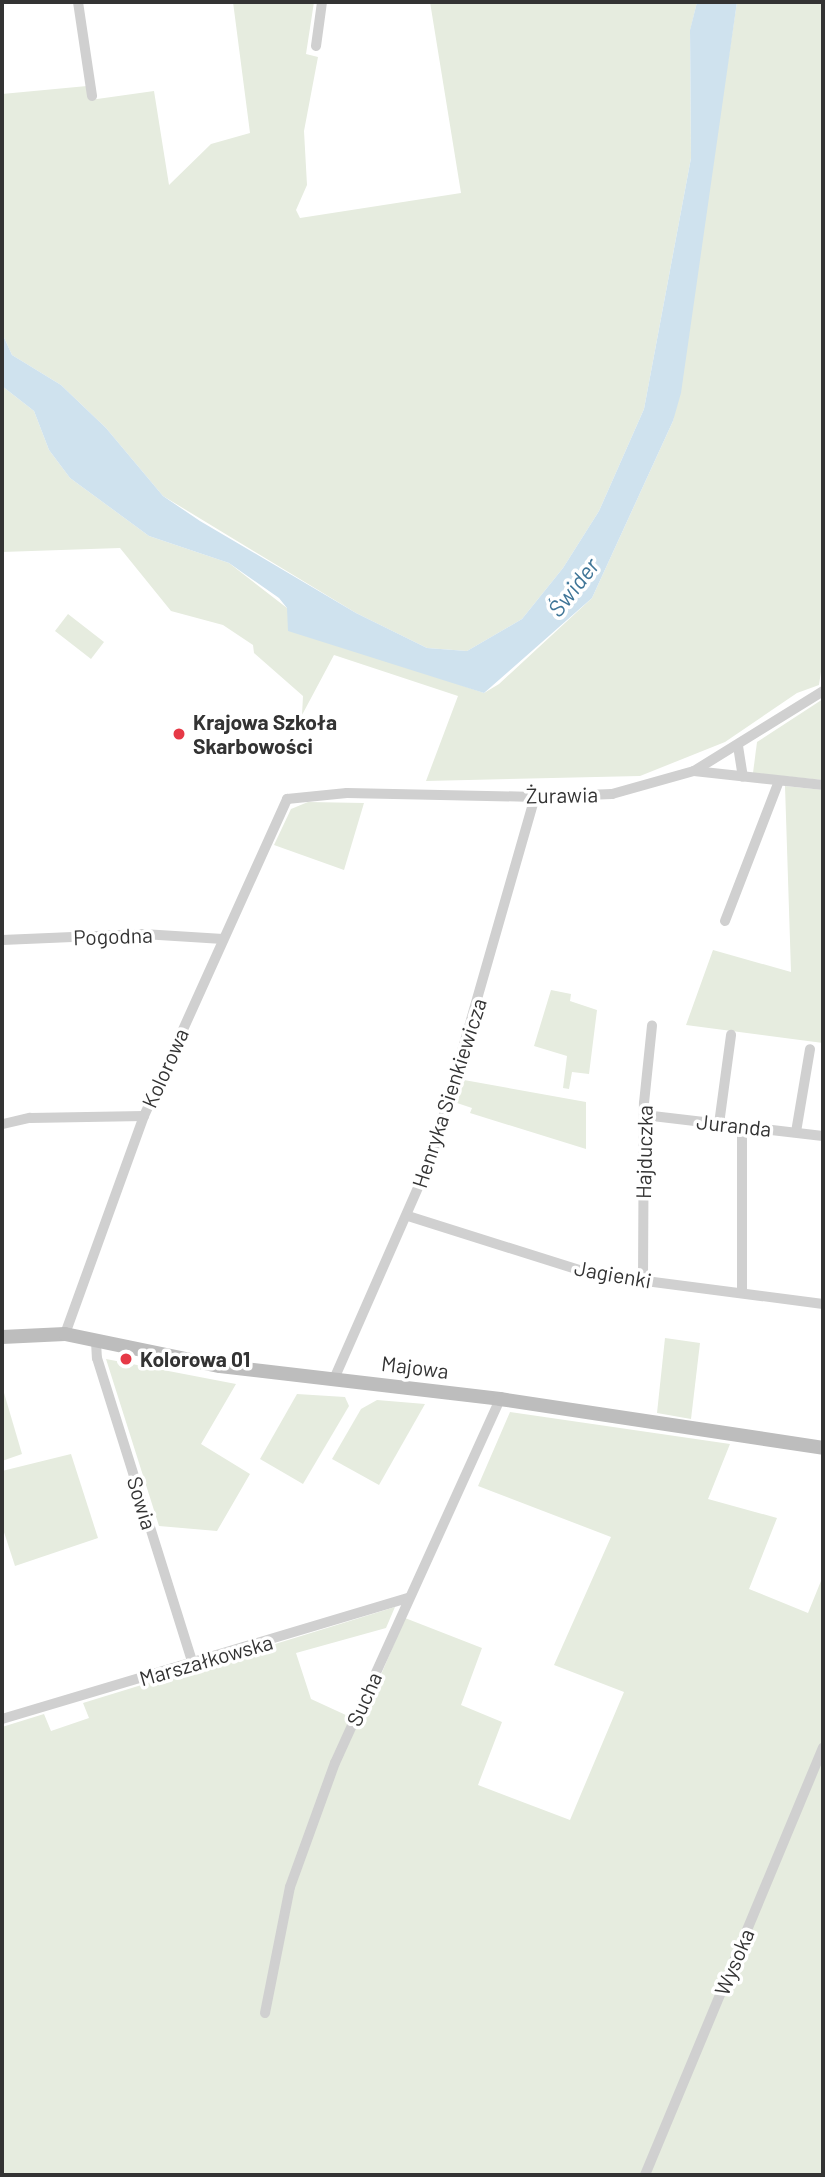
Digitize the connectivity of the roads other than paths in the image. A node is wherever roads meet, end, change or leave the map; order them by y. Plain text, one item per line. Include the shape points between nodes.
1 (78, 2) edge
2 (322, 2) edge
3 (316, 46) dead end
4 (92, 96) dead end
5 (823, 691) edge
6 (738, 746) junction
7 (694, 771) junction
8 (743, 777) junction
9 (779, 781) junction
10 (823, 785) edge
11 (535, 797) junction
12 (281, 808) joint
13 (725, 921) dead end
14 (223, 939) junction
15 (2, 940) edge
16 (652, 1025) dead end
17 (731, 1035) dead end
18 (810, 1049) dead end
19 (644, 1115) junction
20 (144, 1116) junction
21 (3, 1124) edge
22 (719, 1124) junction
23 (742, 1126) junction
24 (796, 1132) junction
25 (823, 1136) edge
26 (408, 1216) junction
27 (643, 1280) junction
28 (741, 1292) junction
29 (823, 1304) edge
30 (65, 1334) junction
31 (2, 1337) edge
32 (96, 1341) junction
33 (334, 1379) junction
34 (500, 1399) junction
35 (823, 1448) edge
36 (409, 1598) junction
37 (193, 1664) junction
38 (2, 1719) edge
39 (823, 1748) edge
40 (265, 2012) dead end
41 (645, 2175) edge

1 - 4 street
2 - 3 street
5 - 6 street, Żurawia
6 - 7 street, Żurawia
6 - 8 street
7 - 8 street
7 - 11 street, Żurawia via 612,794
8 - 9 street
9 - 10 street
9 - 13 street
11 - 12 street, Żurawia via 310,794 287,799
11 - 26 street, Henryka Sienkiewicza via 467,1041
12 - 14 street, Kolorowa
14 - 15 street, Pogodna via 143,934
14 - 20 street, Kolorowa
16 - 19 street, Hajduczka
17 - 22 street
18 - 24 street
19 - 22 street, Juranda
19 - 27 street, Hajduczka
20 - 21 street via 30,1118
20 - 30 street, Kolorowa
22 - 23 street, Juranda
23 - 24 street, Juranda
23 - 28 street
24 - 25 street, Juranda
26 - 27 street, Jagienki via 592,1274
26 - 33 street, Henryka Sienkiewicza
27 - 28 street, Jagienki
28 - 29 street, Jagienki
30 - 31 street, Majowa
30 - 32 street, Majowa
32 - 33 street, Majowa via 220,1366
32 - 37 street, Sowia via 97,1358
33 - 34 street, Majowa
34 - 35 street, Majowa
34 - 36 street, Sucha
36 - 37 street, Marszałkowska
36 - 40 street, Sucha via 335,1763 290,1887
37 - 38 street, Marszałkowska
39 - 41 street, Wysoka

